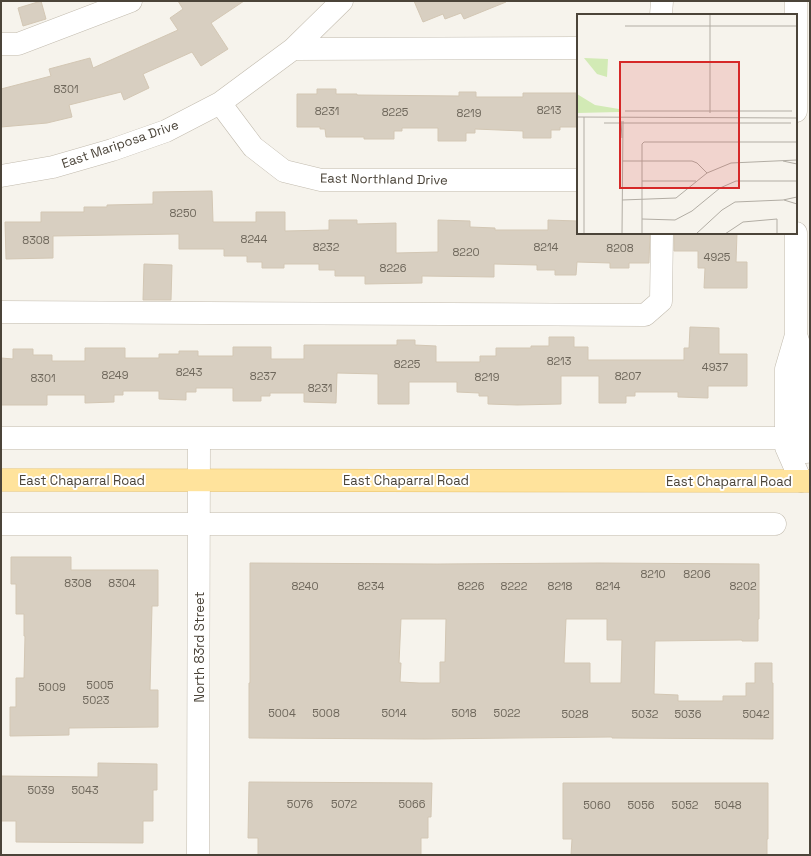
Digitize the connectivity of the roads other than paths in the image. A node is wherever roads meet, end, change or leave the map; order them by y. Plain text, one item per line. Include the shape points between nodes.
1 (131, 1) edge
2 (342, 1) edge
3 (662, 1) edge
4 (796, 1) edge
5 (661, 14) edge
6 (796, 14) edge
7 (1, 44) edge
8 (577, 48) edge
9 (293, 49) junction
10 (220, 103) junction
11 (1, 176) edge
12 (577, 180) edge
13 (662, 234) edge
14 (796, 234) edge
15 (1, 312) edge
16 (796, 335) junction
17 (1, 438) edge
18 (199, 438) junction
19 (786, 438) junction
20 (809, 438) edge
21 (1, 480) edge
22 (199, 480) junction
23 (806, 481) edge
24 (1, 524) edge
25 (775, 524) dead end
26 (199, 525) junction
27 (198, 855) edge

1 - 7 street via 18,44
2 - 9 street, East Mariposa Drive
3 - 5 street
4 - 6 street
8 - 9 street
9 - 10 street, East Mariposa Drive
10 - 11 street, East Mariposa Drive via 166,131 112,150 53,167
10 - 12 street, East Northland Drive via 253,146 284,171 321,180
13 - 15 street via 661,301 645,315
14 - 16 street
16 - 19 street via 786,369
16 - 20 street via 807,367
17 - 18 street
18 - 19 street
18 - 22 street, North 83rd Street
19 - 20 street
19 - 23 street via 786,447
20 - 23 street
21 - 22 main road, East Chaparral Road
22 - 23 main road, East Chaparral Road
22 - 26 street, North 83rd Street
24 - 26 street
25 - 26 street
26 - 27 street, North 83rd Street

